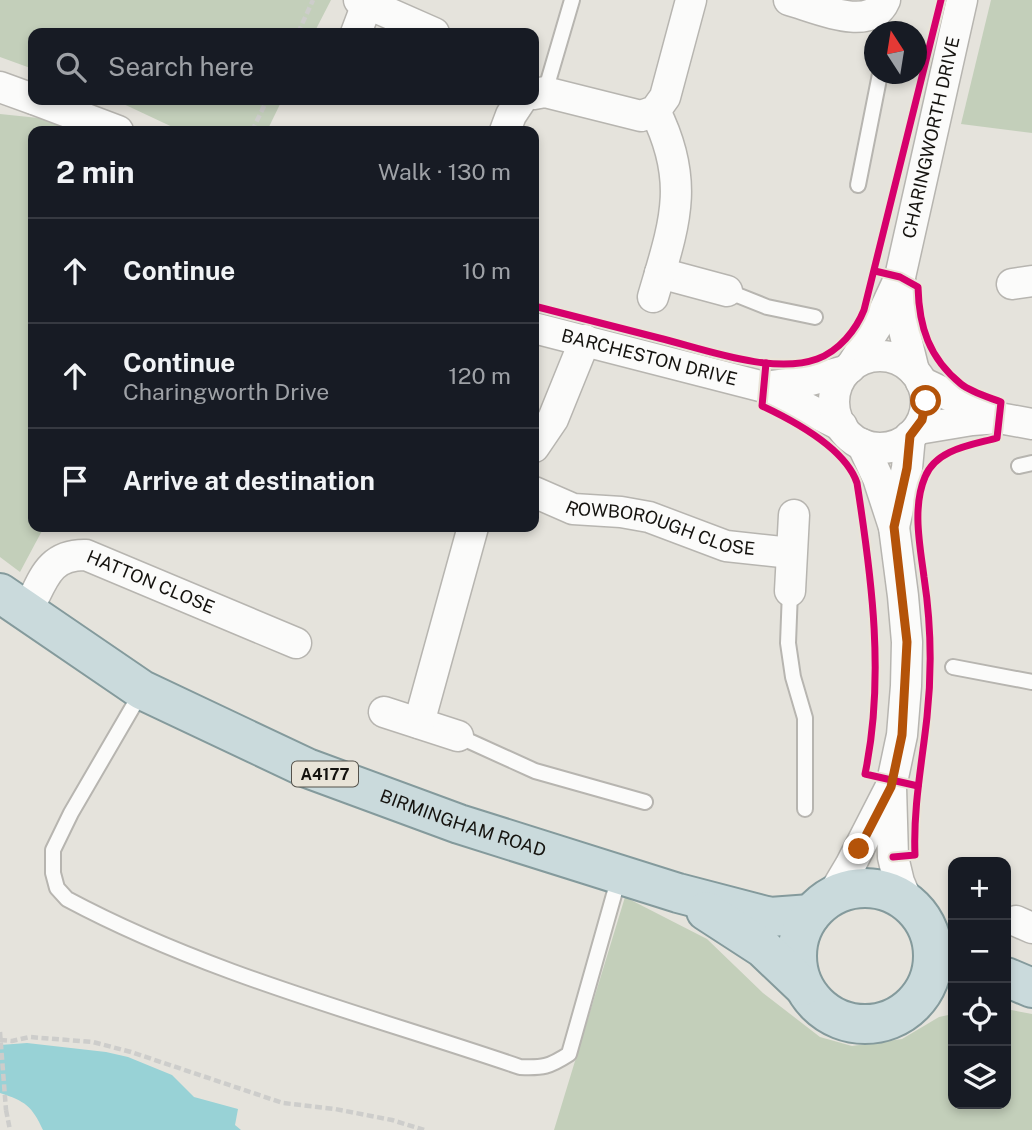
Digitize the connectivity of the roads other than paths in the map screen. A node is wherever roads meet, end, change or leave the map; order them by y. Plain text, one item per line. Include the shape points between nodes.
1 (572, 0) edge
2 (691, 0) edge
3 (789, 0) edge
4 (962, 0) edge
5 (375, 4) edge
6 (881, 15) edge
7 (359, 28) edge
8 (424, 28) edge
9 (539, 80) edge
10 (878, 84) edge
11 (0, 87) edge
12 (539, 96) edge
13 (28, 97) edge
14 (50, 105) edge
15 (522, 105) edge
16 (654, 111) junction
17 (105, 126) edge
18 (507, 126) edge
19 (858, 185) dead end
20 (900, 276) junction
21 (727, 290) joint
22 (816, 317) dead end
23 (539, 329) edge
24 (585, 340) junction
25 (847, 370) junction
26 (918, 376) junction
27 (764, 387) junction
28 (543, 414) edge
29 (999, 418) junction
30 (1032, 424) edge
31 (914, 433) junction
32 (852, 435) junction
33 (539, 494) edge
34 (794, 515) dead end
35 (894, 527) junction
36 (472, 532) edge
37 (791, 553) junction
38 (790, 591) joint
39 (14, 602) edge
40 (296, 643) dead end
41 (953, 667) dead end
42 (1032, 682) edge
43 (142, 690) junction
44 (384, 712) dead end
45 (419, 723) junction
46 (458, 736) joint
47 (891, 787) junction
48 (645, 802) dead end
49 (805, 809) dead end
50 (620, 875) junction
51 (678, 893) junction
52 (821, 906) junction
53 (930, 927) edge
54 (1011, 979) edge
55 (803, 986) junction
56 (1032, 988) edge
57 (938, 991) edge
58 (1011, 993) edge
59 (1032, 995) edge

1 - 9 lane
2 - 16 street via 665,97
3 - 6 street via 856,18
4 - 20 street, CHARINGWORTH DRIVE
5 - 7 street
5 - 8 street
10 - 19 lane
11 - 13 street
12 - 16 street via 641,116
14 - 17 street
15 - 18 street
16 - 21 street via 671,148 676,174 675,211 656,285
20 - 25 street, CHARINGWORTH DRIVE via 878,324
20 - 26 street, CHARINGWORTH DRIVE via 902,326
21 - 22 lane via 767,307
23 - 24 street, BARCHESTON DRIVE
24 - 27 street, BARCHESTON DRIVE
24 - 28 street
25 - 26 street via 870,357 882,356 894,358
25 - 27 street, BARCHESTON DRIVE
25 - 32 street via 834,401 836,414
26 - 29 street
26 - 31 street via 926,401
27 - 32 street, BARCHESTON DRIVE
29 - 30 street
29 - 31 street via 947,422
31 - 32 street via 900,444 875,448
31 - 35 street
32 - 35 street via 878,478
33 - 37 street, ROWBOROUGH CLOSE via 573,509 649,517 726,546
34 - 37 street
35 - 47 street via 907,642 902,735
36 - 45 street
37 - 38 street
38 - 49 lane via 788,643 805,718
39 - 40 street, HATTON CLOSE via 52,565 66,556 86,555
39 - 43 highway, BIRMINGHAM ROAD / A4177
41 - 42 lane
43 - 50 highway, BIRMINGHAM ROAD / A4177 via 307,768 459,824
43 - 50 lane via 53,850 53,873 57,888 67,899 191,956 520,1067 541,1068 569,1054
44 - 45 street
45 - 46 street
46 - 48 lane via 535,771
47 - 52 street via 850,866
47 - 53 street via 893,857 899,882
50 - 51 highway, BIRMINGHAM ROAD / A4177
51 - 52 highway, BIRMINGHAM ROAD / A4177 via 771,917
51 - 55 highway, BIRMINGHAM ROAD / A4177 via 763,948
52 - 53 highway, BIRMINGHAM ROAD / A4177 via 849,890 868,888 887,892
52 - 55 highway via 798,944
53 - 57 highway, BIRMINGHAM ROAD / A4177 via 932,973
54 - 56 highway
55 - 57 highway, BIRMINGHAM ROAD / A4177 via 831,1016 871,1025 891,1020
58 - 59 highway

